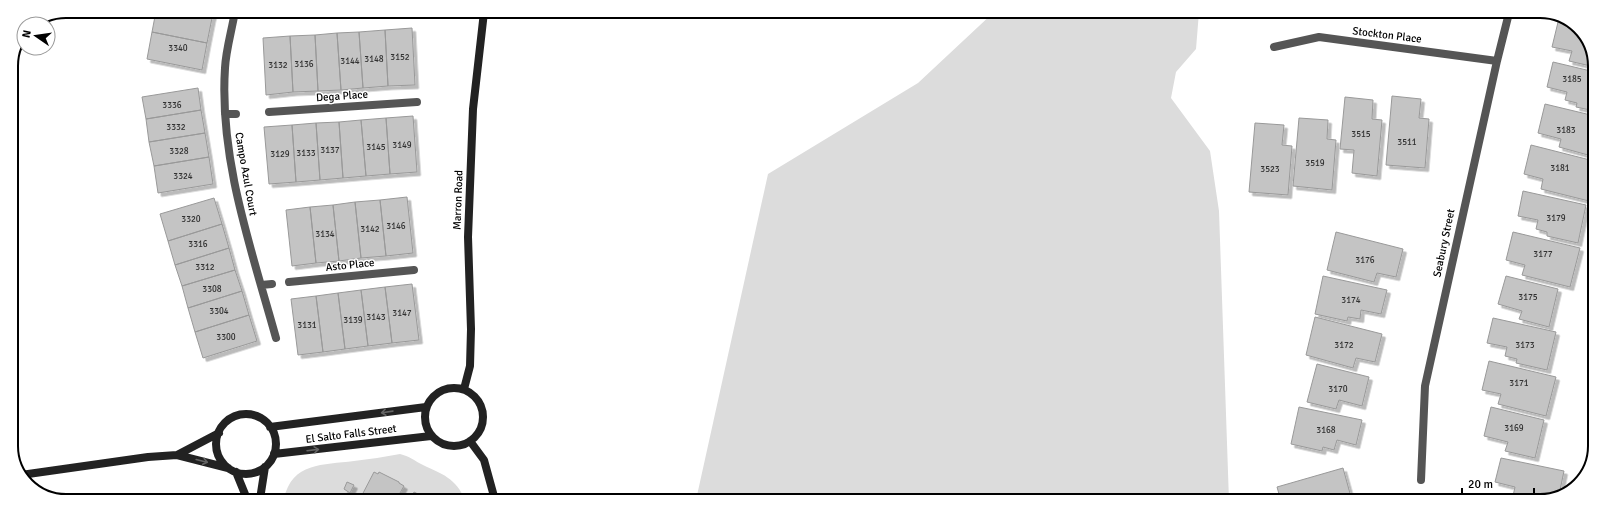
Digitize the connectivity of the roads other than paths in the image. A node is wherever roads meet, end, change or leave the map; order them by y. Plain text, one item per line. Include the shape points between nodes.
1 (234, 18) edge
2 (483, 18) edge
3 (1508, 18) edge
4 (1274, 47) dead end
5 (1497, 61) junction
6 (417, 102) dead end
7 (269, 112) dead end
8 (225, 114) junction
9 (236, 114) dead end
10 (414, 270) dead end
11 (289, 282) dead end
12 (272, 284) dead end
13 (261, 285) junction
14 (276, 338) dead end
15 (464, 389) junction
16 (426, 407) junction
17 (270, 427) junction
18 (219, 433) junction
19 (431, 436) junction
20 (470, 441) junction
21 (274, 454) junction
22 (177, 455) junction
23 (265, 467) junction
24 (228, 468) junction
25 (236, 472) junction
26 (27, 474) edge
27 (1421, 480) dead end
28 (245, 494) edge
29 (261, 494) edge
30 (493, 494) edge

1 - 8 street, Campo Azul Court via 225,67
2 - 15 street, Marron Road via 473,110 468,237 470,366
3 - 5 street, Seabury Street
4 - 5 street, Stockton Place via 1319,37
5 - 27 street, Seabury Street via 1425,386
6 - 7 street, Dega Place
8 - 9 street
8 - 13 street, Campo Azul Court via 239,207
10 - 11 street, Asto Place
12 - 13 street
13 - 14 street, Campo Azul Court
15 - 16 street via 454,387 437,392 430,398
15 - 20 street via 478,400 482,408 481,427
16 -> 17 street, El Salto Falls Street
16 - 19 street via 424,417
17 - 18 street via 258,416 241,414 226,422
17 - 21 street via 275,440
18 - 22 street
18 - 24 street via 216,446 218,454
19 - 20 street via 448,446 458,446
21 -> 19 street, El Salto Falls Street
20 - 30 street via 484,460
21 - 23 street
22 -> 24 street
22 - 26 street
23 - 25 street via 251,473
23 - 29 street
24 - 25 street
25 - 28 street

